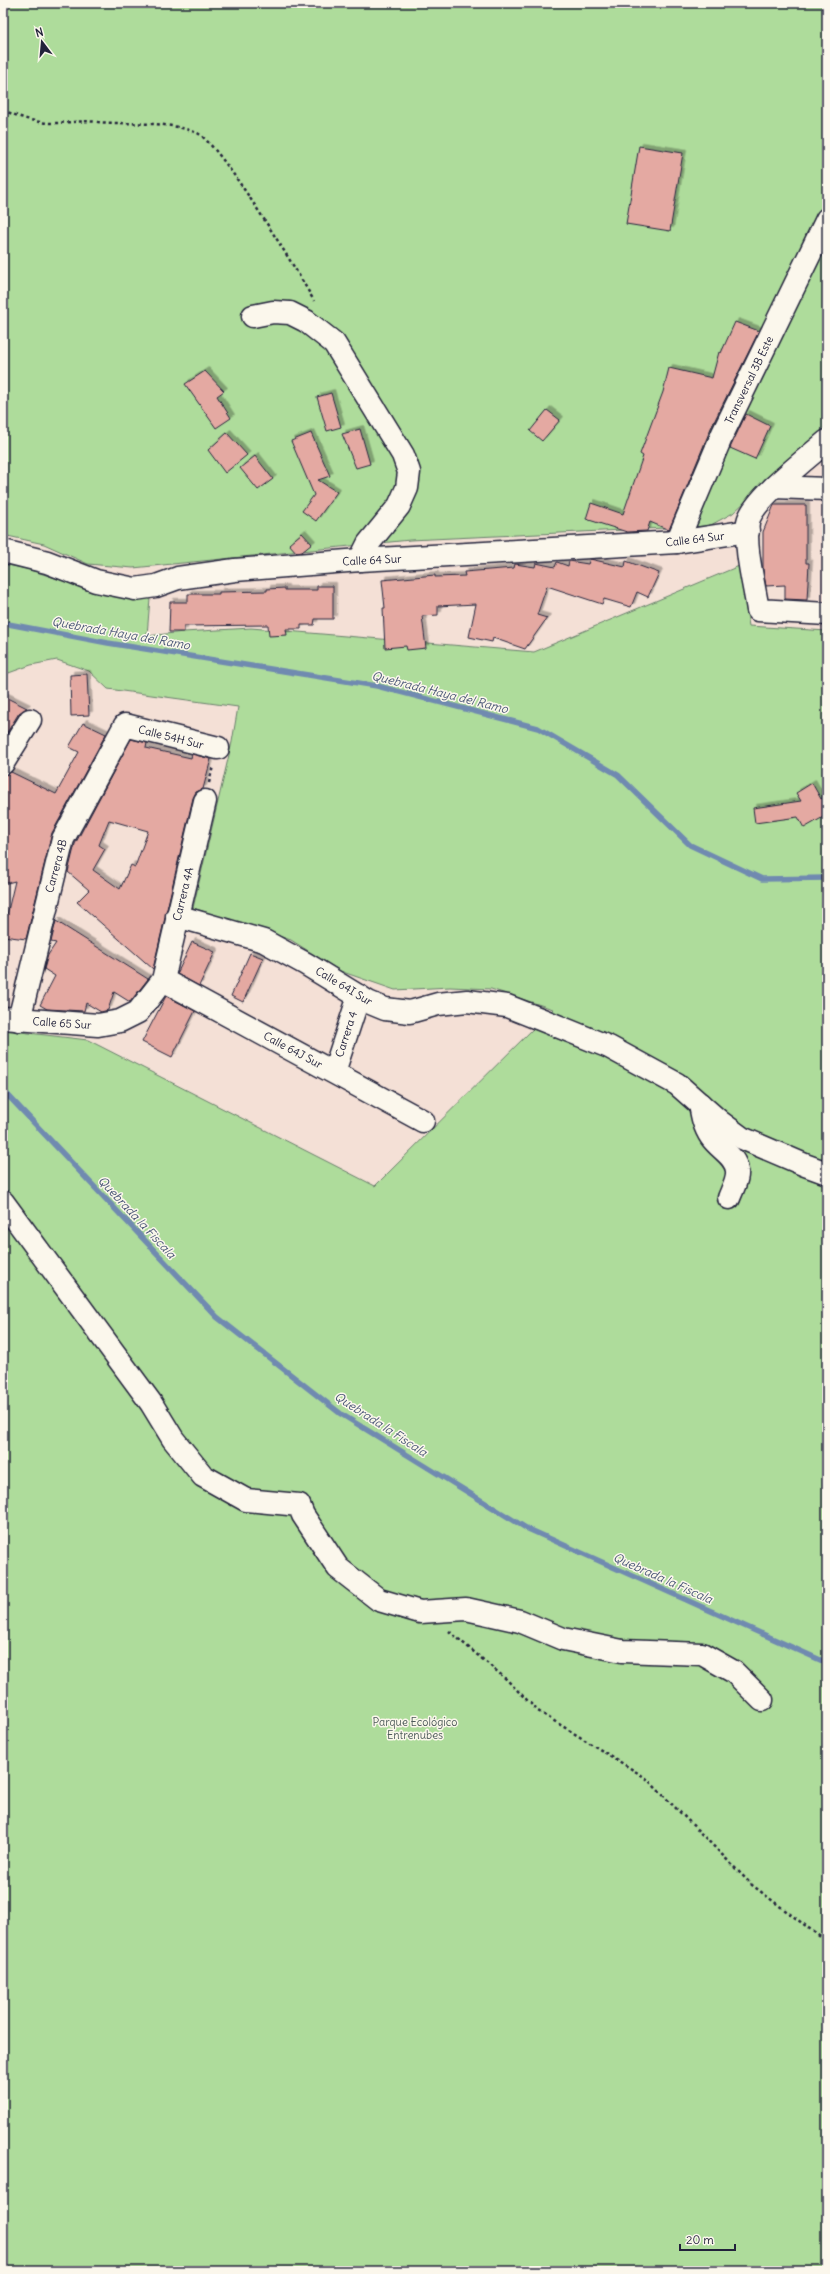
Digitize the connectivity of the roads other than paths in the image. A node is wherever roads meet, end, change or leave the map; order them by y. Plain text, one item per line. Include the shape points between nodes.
1 (827, 219) edge
2 (253, 316) dead end
3 (827, 441) edge
4 (827, 489) edge
5 (768, 494) junction
6 (748, 531) junction
7 (677, 542) junction
8 (3, 551) edge
9 (360, 560) junction
10 (827, 614) edge
11 (30, 720) dead end
12 (125, 725) joint
13 (218, 748) road end
14 (3, 763) edge
15 (205, 801) road end
16 (177, 916) junction
17 (162, 980) junction
18 (359, 996) junction
19 (11, 1019) edge
20 (120, 1021) joint
21 (334, 1072) junction
22 (700, 1104) junction
23 (423, 1121) dead end
24 (827, 1172) edge
25 (729, 1198) dead end
26 (3, 1202) edge
27 (762, 1700) dead end

1 - 7 street, Transversal 3B Este via 723,433
2 - 9 street via 273,312 290,313 306,321 334,343 403,455 409,472 407,488 399,506 368,544
3 - 5 street
4 - 5 street
5 - 6 street via 749,520
6 - 7 street, Calle 64 Sur
6 - 10 street via 758,610
7 - 9 street, Calle 64 Sur
8 - 9 street, Calle 64 Sur via 47,562 96,581 135,589 156,586 178,578 235,570
11 - 14 street
12 - 13 street, Calle 54H Sur
12 - 19 street, Carrera 4B via 63,839
15 - 16 street, Carrera 4A
16 - 17 street, Carrera 4A
16 - 18 street, Calle 64I Sur via 264,941
17 - 20 street, Carrera 4A via 138,1012
17 - 21 street, Calle 64J Sur
18 - 21 street, Carrera 4
18 - 22 street, Calle 64I Sur via 385,1009 410,1012 438,1004 467,1002 507,1006 608,1047 677,1084
19 - 20 street, Calle 65 Sur via 98,1026
21 - 23 street, Calle 64J Sur
22 - 24 street, Calle 64I Sur via 742,1138
22 - 25 street via 703,1121 712,1138 734,1161 738,1169
26 - 27 street via 151,1403 173,1439 204,1476 246,1500 299,1505 303,1516 338,1568 379,1600 420,1612 466,1609 520,1621 563,1639 622,1651 702,1654 734,1672

